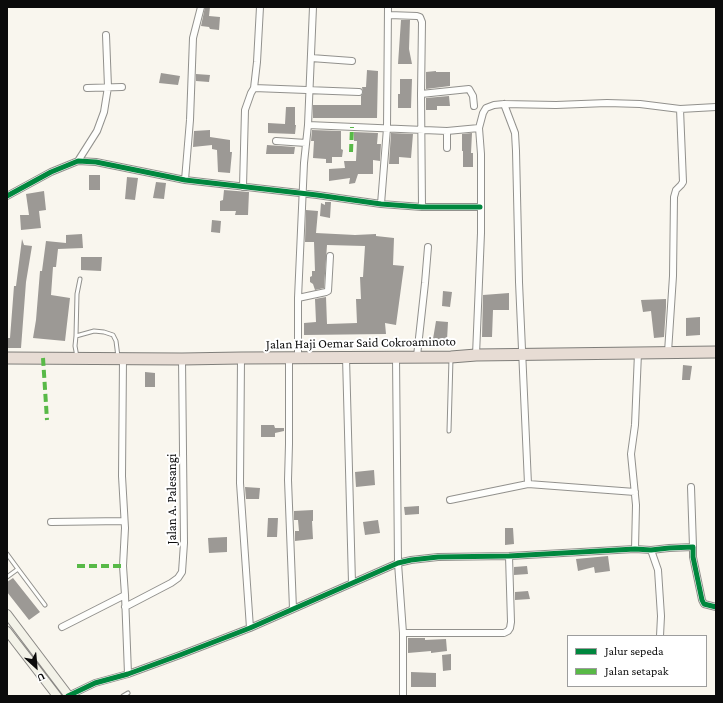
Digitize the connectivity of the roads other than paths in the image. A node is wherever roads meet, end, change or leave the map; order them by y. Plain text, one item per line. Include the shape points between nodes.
1 (201, 7) edge
2 (260, 7) edge
3 (313, 7) edge
4 (388, 7) edge
5 (389, 15) junction
6 (106, 35) dead end
7 (311, 58) junction
8 (352, 61) dead end
9 (108, 87) junction
10 (122, 87) dead end
11 (87, 88) dead end
12 (254, 88) junction
13 (309, 91) junction
14 (359, 92) dead end
15 (421, 94) junction
16 (504, 104) junction
17 (474, 106) dead end
18 (716, 107) edge
19 (680, 108) junction
20 (308, 125) junction
21 (387, 128) junction
22 (479, 128) junction
23 (421, 130) junction
24 (447, 131) junction
25 (276, 141) dead end
26 (306, 143) junction
27 (447, 148) dead end
28 (78, 161) junction
29 (185, 180) junction
30 (243, 187) junction
31 (303, 193) junction
32 (7, 196) edge
33 (381, 204) junction
34 (422, 207) junction
35 (480, 207) junction
36 (428, 247) dead end
37 (330, 256) dead end
38 (80, 279) dead end
39 (298, 298) junction
40 (76, 336) junction
41 (668, 352) junction
42 (716, 352) edge
43 (638, 353) junction
44 (476, 355) junction
45 (523, 355) junction
46 (416, 356) junction
47 (346, 357) junction
48 (396, 357) junction
49 (452, 357) junction
50 (7, 358) edge
51 (78, 358) junction
52 (241, 358) junction
53 (293, 358) junction
54 (121, 359) junction
55 (182, 359) junction
56 (449, 431) dead end
57 (528, 484) junction
58 (691, 487) dead end
59 (635, 492) junction
60 (450, 500) dead end
61 (124, 521) junction
62 (51, 522) dead end
63 (693, 548) junction
64 (635, 549) junction
65 (651, 550) junction
66 (7, 554) edge
67 (510, 556) junction
68 (398, 563) junction
69 (18, 569) junction
70 (7, 577) edge
71 (352, 583) junction
72 (125, 595) junction
73 (45, 605) dead end
74 (125, 607) junction
75 (716, 607) edge
76 (293, 609) junction
77 (7, 614) edge
78 (62, 627) dead end
79 (250, 628) junction
80 (403, 633) junction
81 (8, 634) edge
82 (660, 635) edge
83 (128, 674) junction
84 (128, 692) dead end
85 (57, 696) edge
86 (68, 696) edge
87 (123, 696) edge
88 (403, 696) edge

1 - 29 street via 193,38
2 - 12 street
3 - 7 street
4 - 5 street
5 - 15 street via 421,19
5 - 21 street
6 - 9 street
7 - 8 street
7 - 13 street
9 - 10 street
9 - 11 street
9 - 28 street via 104,112 97,131
12 - 13 street
12 - 30 street via 245,110
13 - 14 street
13 - 20 street
15 - 17 street via 470,89
15 - 23 street
16 - 19 street via 620,103
16 - 22 street via 486,108
16 - 45 street via 515,133 516,145
18 - 19 street
19 - 41 street via 682,182 674,197 673,276
20 - 21 street
20 - 26 street
21 - 23 street
21 - 33 street
22 - 24 street
22 - 35 street
23 - 24 street
23 - 34 street
24 - 27 street
25 - 26 street
26 - 31 street
28 - 29 street via 96,162
28 - 32 street via 51,172
29 - 30 street
30 - 31 street
31 - 33 street
31 - 39 street
33 - 34 street
34 - 35 street
35 - 44 street
36 - 46 street
37 - 39 street via 328,291
38 - 40 lane
39 - 53 street
40 - 51 lane
40 - 54 lane via 94,331 113,335
41 - 42 highway, Jalan Haji Oemar Said Cokroaminoto
41 - 43 highway, Jalan Haji Oemar Said Cokroaminoto
43 - 45 highway, Jalan Haji Oemar Said Cokroaminoto
43 - 59 street via 631,454
44 - 45 highway, Jalan Haji Oemar Said Cokroaminoto
44 - 49 highway, Jalan Haji Oemar Said Cokroaminoto
45 - 57 street
46 - 48 highway, Jalan Haji Oemar Said Cokroaminoto
46 - 49 highway, Jalan Haji Oemar Said Cokroaminoto
47 - 48 highway, Jalan Haji Oemar Said Cokroaminoto
47 - 53 highway, Jalan Haji Oemar Said Cokroaminoto
47 - 71 street
48 - 68 street
49 - 56 lane
50 - 51 highway, Jalan Haji Oemar Said Cokroaminoto
51 - 54 highway, Jalan Haji Oemar Said Cokroaminoto
52 - 53 highway, Jalan Haji Oemar Said Cokroaminoto
52 - 55 highway, Jalan Haji Oemar Said Cokroaminoto
52 - 79 street via 240,483
53 - 76 street via 288,480
54 - 55 highway, Jalan Haji Oemar Said Cokroaminoto
54 - 61 street
55 - 74 street, Jalan A. Palesangi via 182,572 171,583
57 - 59 street
57 - 60 street
58 - 63 street
59 - 64 street
61 - 62 street
61 - 72 street
63 - 65 street
63 - 75 street via 702,600 704,604
64 - 65 street
64 - 67 street
65 - 82 street via 658,570
66 - 69 lane
67 - 68 street via 438,557
67 - 80 street via 511,622 508,631
68 - 71 street
68 - 80 street
69 - 70 lane
69 - 73 lane
71 - 76 street
72 - 74 street
72 - 78 street
74 - 83 street
76 - 79 street
77 - 86 main road
79 - 83 street
80 - 88 street
81 - 85 main road
83 - 86 street via 95,683
84 - 87 lane

